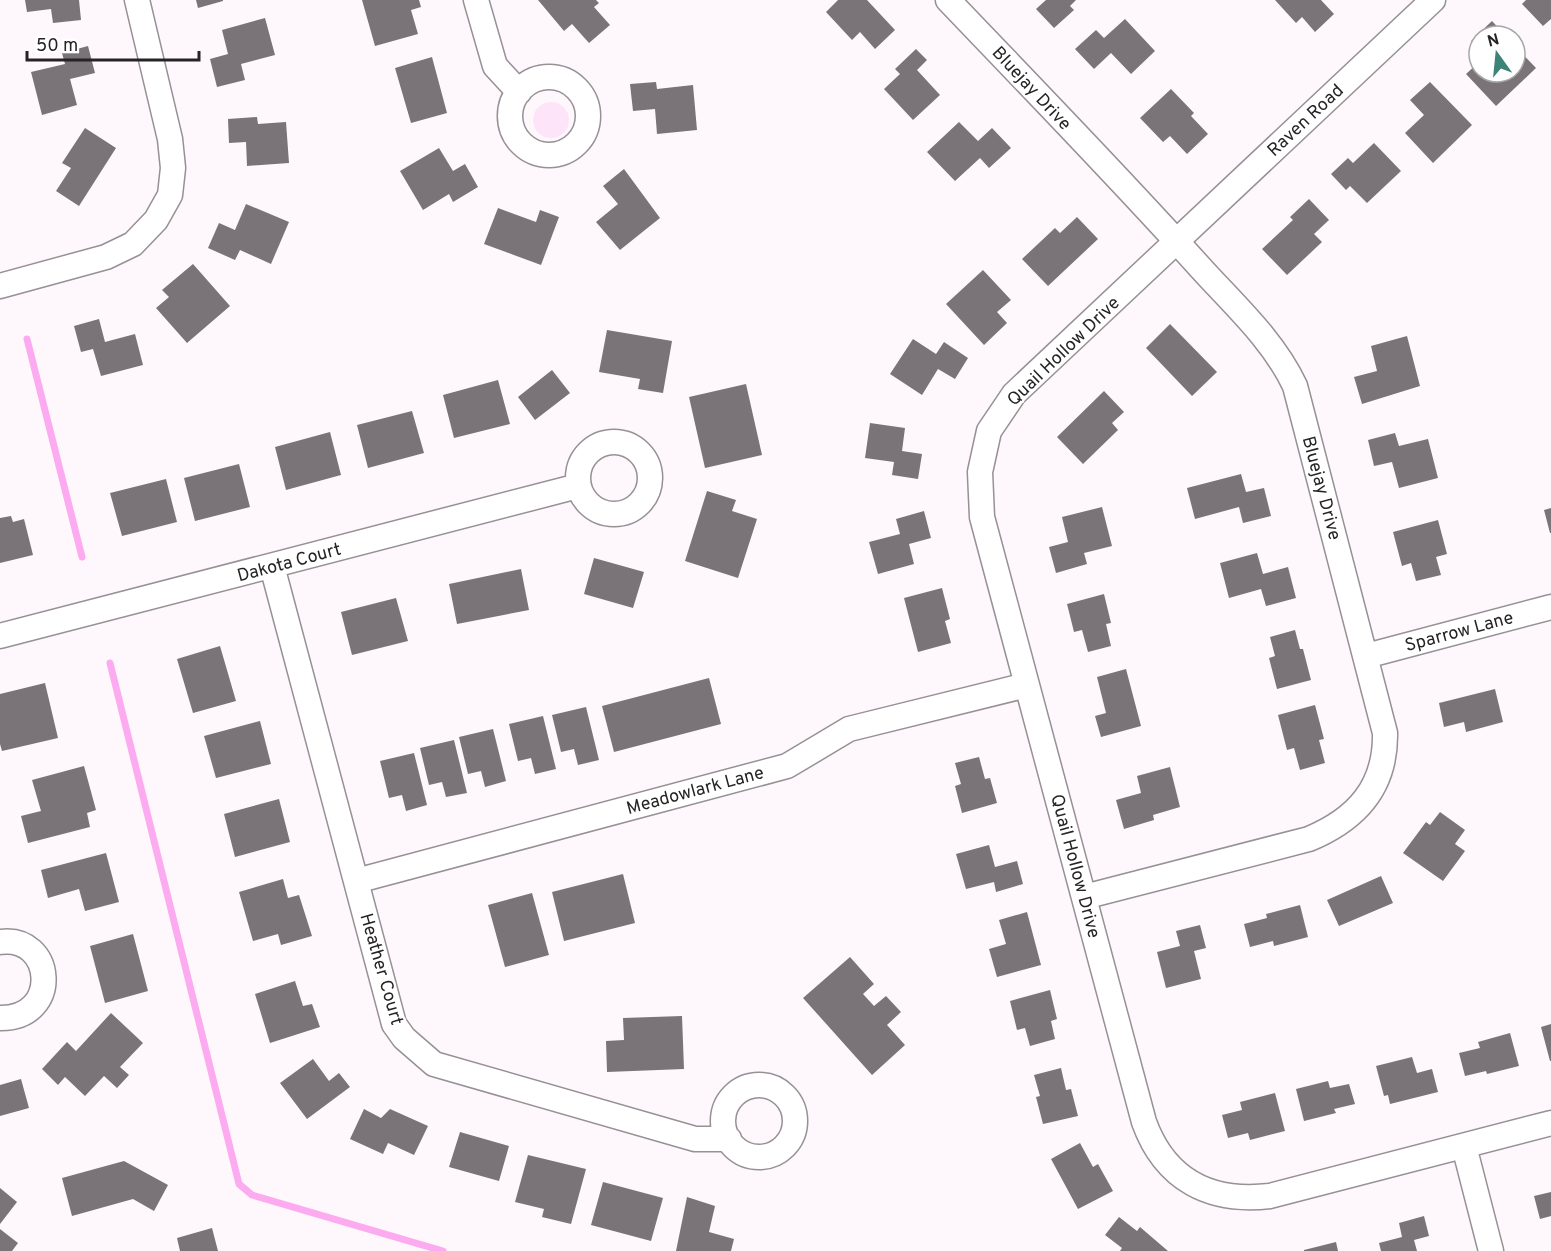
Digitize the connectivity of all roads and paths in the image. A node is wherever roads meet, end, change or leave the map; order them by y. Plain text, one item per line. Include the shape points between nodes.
1 (137, 0) edge
2 (477, 0) edge
3 (948, 0) edge
4 (1423, 3) edge
5 (519, 92) dead end
6 (1177, 241) junction
7 (0, 286) edge
8 (578, 486) dead end
9 (272, 566) junction
10 (1551, 607) edge
11 (0, 636) edge
12 (1366, 656) junction
13 (1028, 685) junction
14 (356, 881) junction
15 (1084, 897) junction
16 (0, 942) edge
17 (0, 1018) edge
18 (1551, 1123) edge
19 (729, 1139) dead end
20 (1464, 1146) junction
21 (1491, 1251) edge

1 - 7 street via 170,139 170,195 156,220 133,244 106,257
2 - 5 street via 495,66
3 - 6 street, Bluejay Drive
4 - 6 street, Raven Road
6 - 12 street, Bluejay Drive via 1270,344 1295,386
6 - 13 street, Quail Hollow Drive via 1014,394 989,431 980,472 982,517
8 - 9 street, Dakota Court
9 - 11 street, Dakota Court
9 - 14 street, Heather Court
10 - 12 street, Sparrow Lane
12 - 15 street, Bluejay Drive via 1385,733 1385,751 1375,784 1340,824 1309,839
13 - 14 street, Meadowlark Lane via 849,729 787,766
13 - 15 street, Quail Hollow Drive
14 - 19 street, Heather Court via 394,1024 434,1064 695,1139
15 - 20 street, Quail Hollow Drive via 1150,1139 1185,1180 1235,1198 1270,1196
16 - 17 street via 19,943 30,949 40,964 44,982 42,994 26,1013
18 - 20 street, Quail Hollow Drive
20 - 21 street

